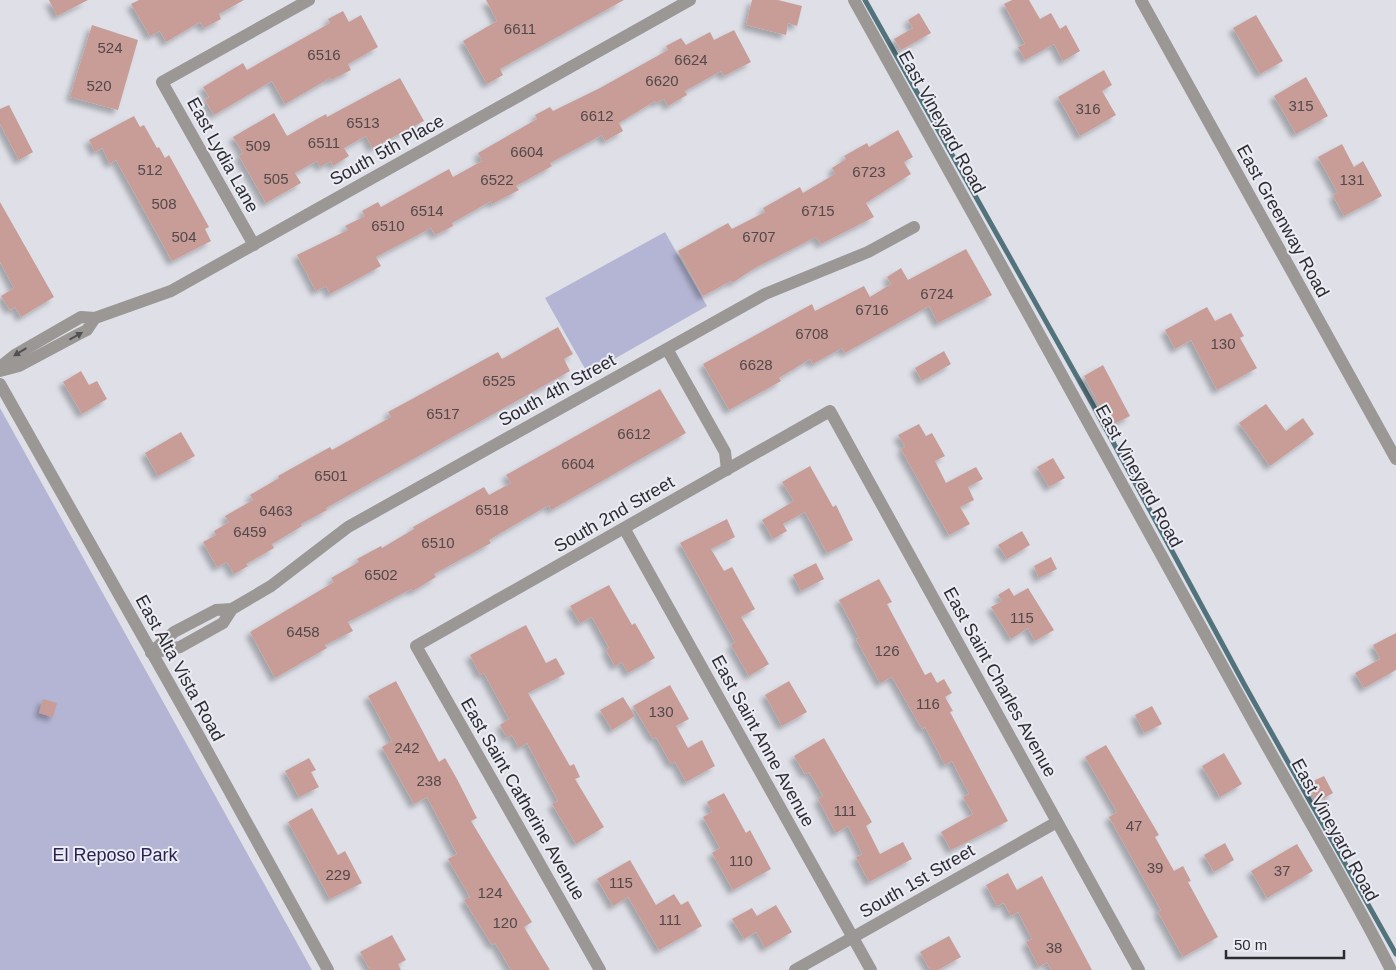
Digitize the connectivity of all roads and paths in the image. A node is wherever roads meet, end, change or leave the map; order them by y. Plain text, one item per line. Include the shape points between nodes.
1 (309, 0) edge
2 (690, 0) edge
3 (854, 0) edge
4 (1141, 0) edge
5 (914, 227) dead end
6 (254, 245) junction
7 (95, 318) junction
8 (50, 334) junction
9 (57, 346) junction
10 (667, 349) junction
11 (0, 367) edge
12 (0, 371) edge
13 (0, 384) edge
14 (830, 411) joint
15 (1396, 459) edge
16 (727, 470) junction
17 (624, 528) junction
18 (232, 609) junction
19 (202, 617) junction
20 (208, 631) junction
21 (416, 646) joint
22 (151, 653) junction
23 (1057, 822) junction
24 (853, 938) junction
25 (328, 970) edge
26 (600, 970) edge
27 (795, 970) edge
28 (871, 970) edge
29 (1140, 970) edge
30 (1391, 970) edge

1 - 6 street, East Lydia Lane via 162,82
2 - 6 street, South 5th Place
3 - 30 street, East Vineyard Road
4 - 15 street, East Greenway Road
5 - 10 street, South 4th Street via 868,252 765,294
6 - 7 street, South 5th Place via 171,291
7 - 8 street, South 5th Place via 80,317
9 -> 7 street, South 5th Place via 87,330
8 - 9 street
8 -> 11 street, South 5th Place via 15,354
9 - 12 street, South 5th Place via 20,366
10 - 16 street via 725,452
10 - 18 street, South 4th Street via 348,527 271,586
13 - 22 street, East Alta Vista Road
14 - 16 street, South 2nd Street
14 - 23 street, East Saint Charles Avenue
16 - 17 street, South 2nd Street
17 - 21 street, South 2nd Street
17 - 24 street, East Saint Anne Avenue
18 - 19 street, South 4th Street via 216,610
18 - 20 street, South 4th Street via 223,623
19 - 20 street
19 - 22 street, South 4th Street via 174,632
20 - 22 street, South 4th Street via 180,647
21 - 26 street, East Saint Catherine Avenue
22 - 25 street, East Alta Vista Road
23 - 24 street, South 1st Street
23 - 29 street, East Saint Charles Avenue
24 - 27 street, South 1st Street
24 - 28 street, East Saint Anne Avenue

